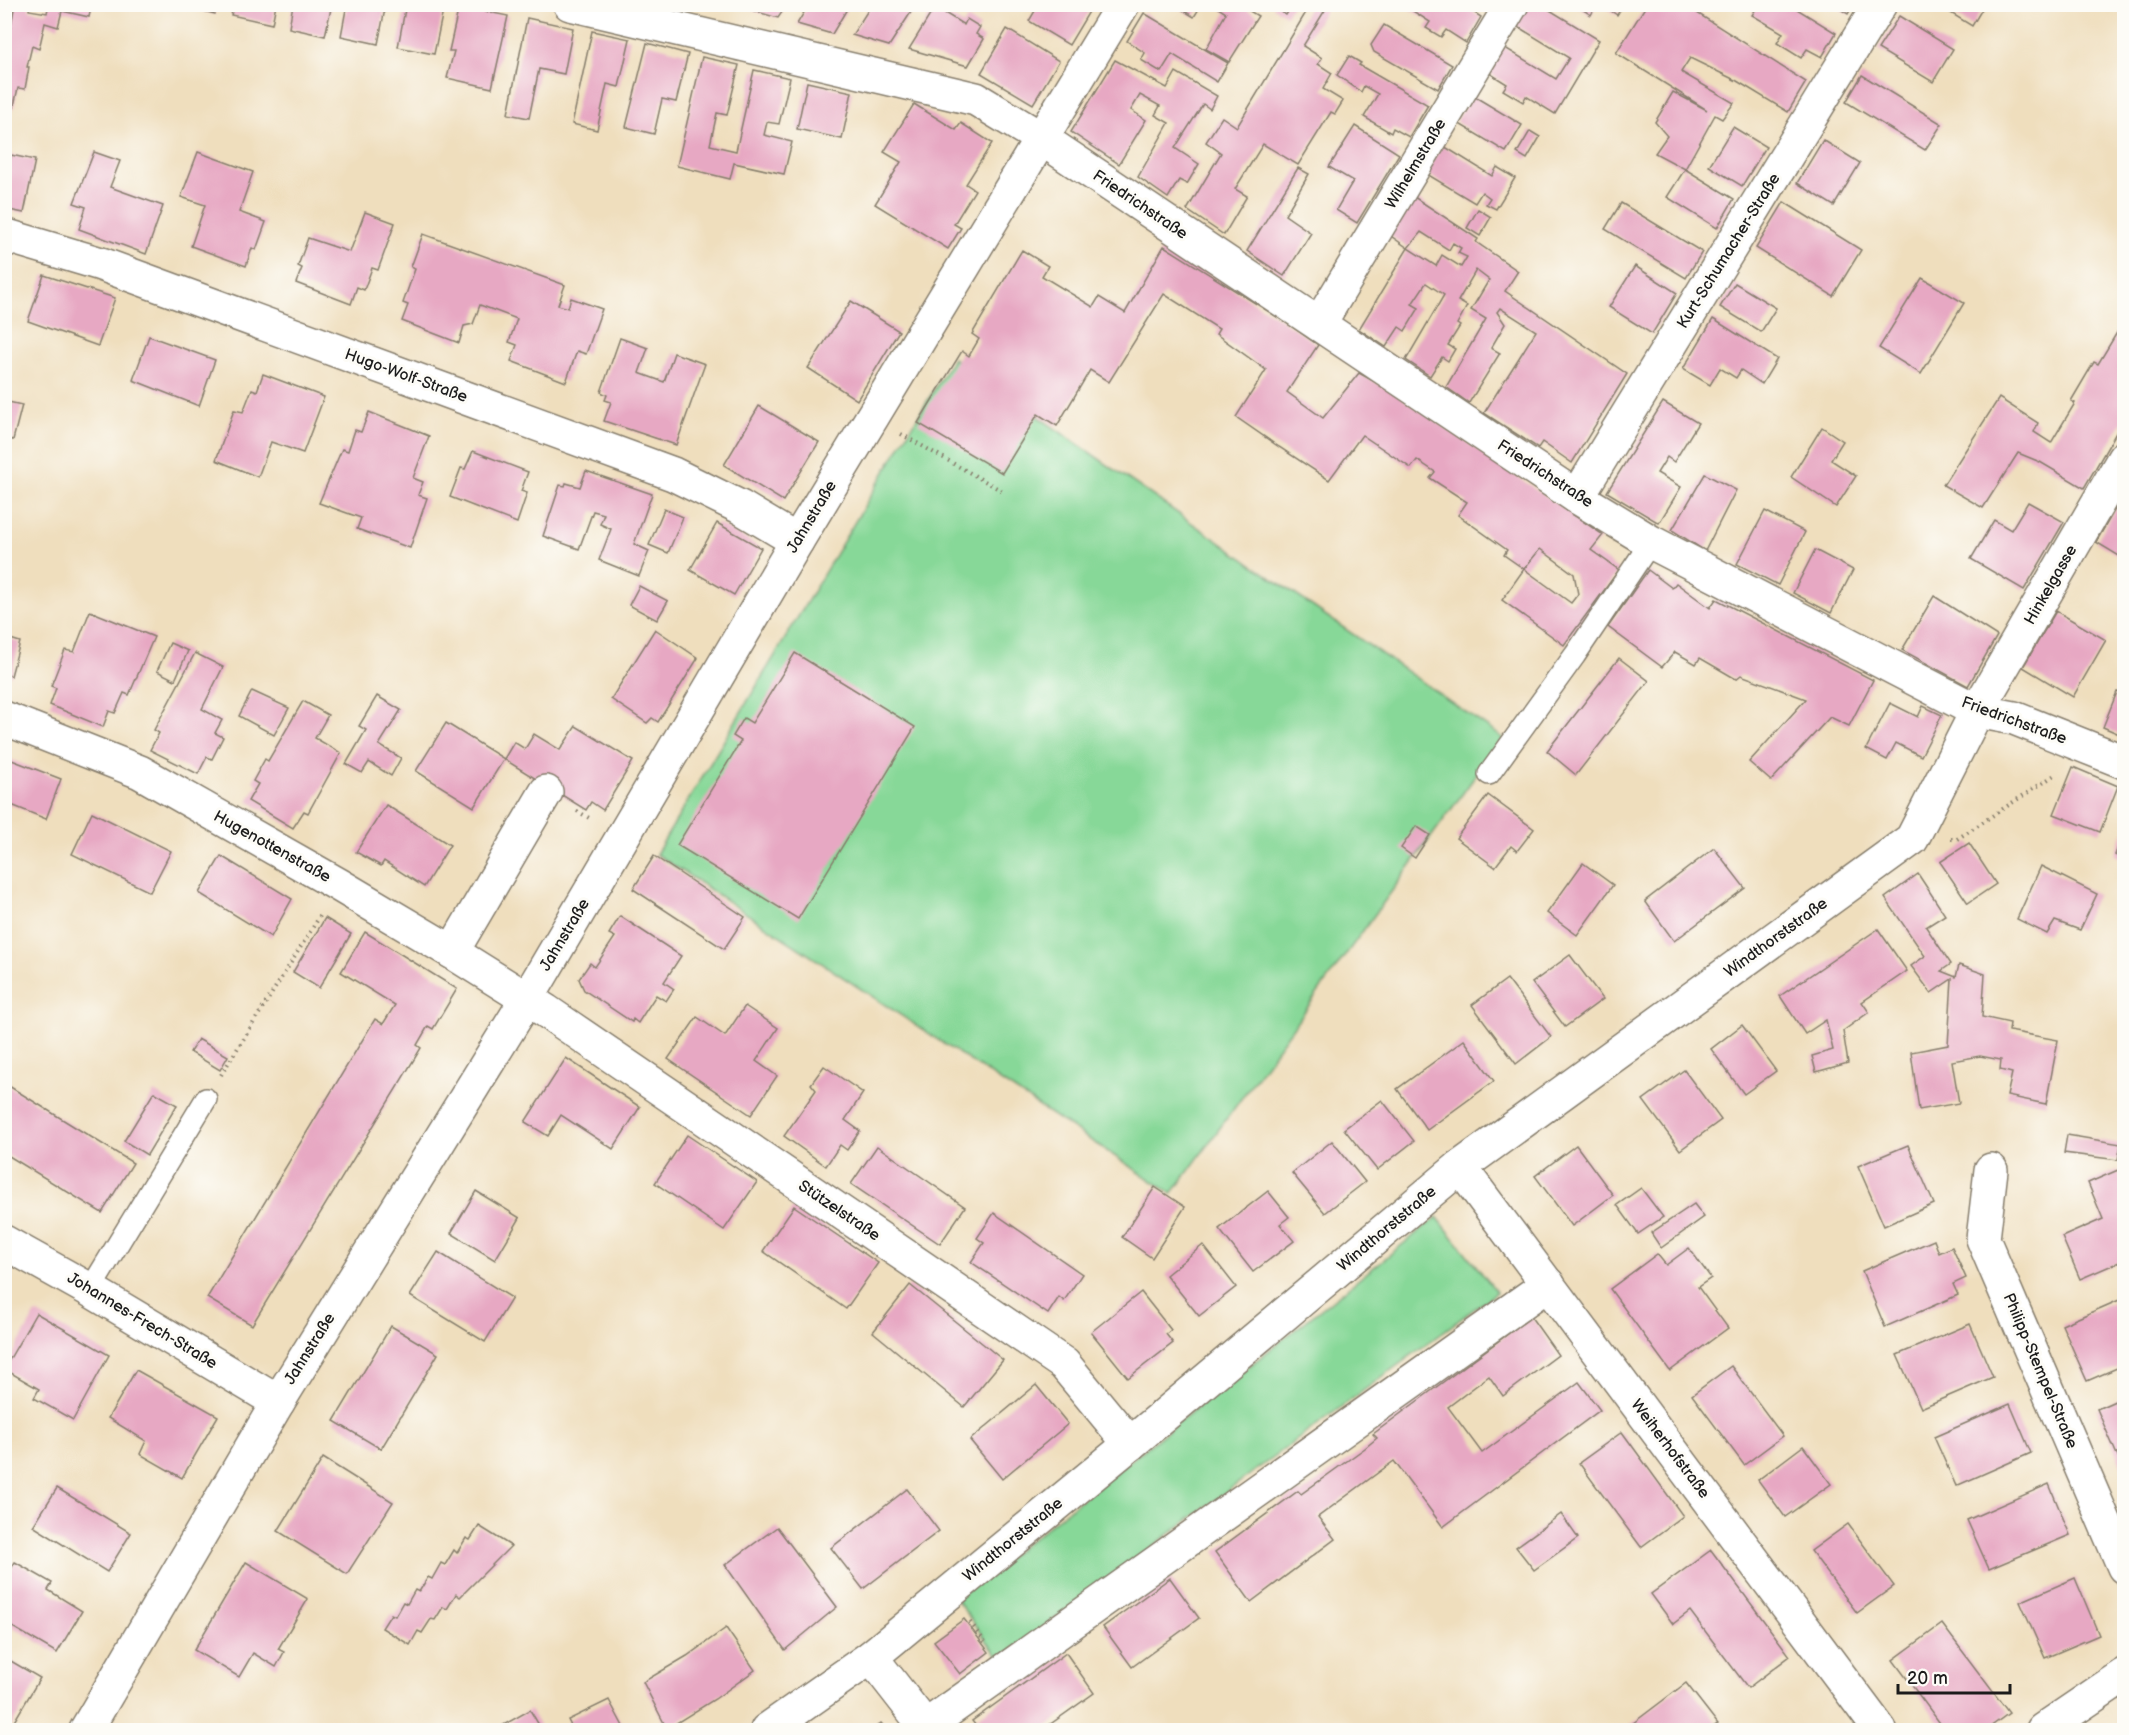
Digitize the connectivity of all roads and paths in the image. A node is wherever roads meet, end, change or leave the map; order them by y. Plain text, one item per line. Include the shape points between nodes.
1 (570, 4) edge
2 (1123, 4) edge
3 (1512, 4) edge
4 (1880, 4) edge
5 (1042, 139) junction
6 (4, 235) edge
7 (1319, 324) junction
8 (872, 417) junction
9 (2124, 458) edge
10 (1004, 492) dead end
11 (1577, 497) junction
12 (797, 541) junction
13 (1651, 542) junction
14 (1977, 711) junction
15 (4, 718) edge
16 (2092, 750) junction
17 (2124, 762) edge
18 (1489, 774) dead end
19 (546, 792) joint
20 (622, 838) junction
21 (1912, 839) junction
22 (339, 885) junction
23 (452, 952) junction
24 (527, 999) junction
25 (206, 1099) joint
26 (1460, 1167) junction
27 (1991, 1170) dead end
28 (4, 1242) edge
29 (1548, 1284) junction
30 (90, 1290) junction
31 (278, 1402) junction
32 (1130, 1444) junction
33 (2124, 1567) edge
34 (948, 1594) junction
35 (871, 1657) junction
36 (1006, 1669) junction
37 (2124, 1675) edge
38 (927, 1729) edge
39 (86, 1731) edge
40 (767, 1731) edge
41 (1880, 1731) edge
42 (2043, 1731) edge

1 - 5 street, Friedrichstraße via 976,99
2 - 5 street, Jahnstraße
3 - 7 street, Wilhelmstraße
4 - 11 street, Kurt-Schumacher-Straße
5 - 7 street, Friedrichstraße
5 - 8 street, Jahnstraße
6 - 12 street, Hugo-Wolf-Straße via 101,264 673,474
7 - 11 street, Friedrichstraße
8 - 10 path
8 - 12 street, Jahnstraße
9 - 14 street, Hinkelgasse
11 - 13 street, Friedrichstraße
12 - 20 street, Jahnstraße
13 - 14 street, Friedrichstraße
13 - 18 lane
14 - 16 street, Friedrichstraße via 2014,718
14 - 21 street, Windthorststraße
15 - 22 street, Hugenottenstraße via 140,772
16 - 17 street, Friedrichstraße
16 - 21 path via 1957,839
19 - 20 path
19 - 23 street
20 - 24 street, Jahnstraße
21 - 26 street, Windthorststraße
22 - 23 street, Hugenottenstraße
22 - 25 path
23 - 24 street, Hugenottenstraße
24 - 31 street, Jahnstraße
24 - 32 street, Stützelstraße via 1065,1364
25 - 30 lane
26 - 29 street, Weiherhofstraße
26 - 32 street, Windthorststraße
27 - 33 street, Philipp-Stempel-Straße via 1983,1239
28 - 30 street, Johannes-Frech-Straße
29 - 36 street
29 - 41 street, Weiherhofstraße
30 - 31 street, Johannes-Frech-Straße
31 - 39 street, Jahnstraße
32 - 34 street, Windthorststraße
34 - 35 street, Windthorststraße
34 - 36 path
35 - 38 street
35 - 40 street, Windthorststraße
36 - 38 street
37 - 42 street

